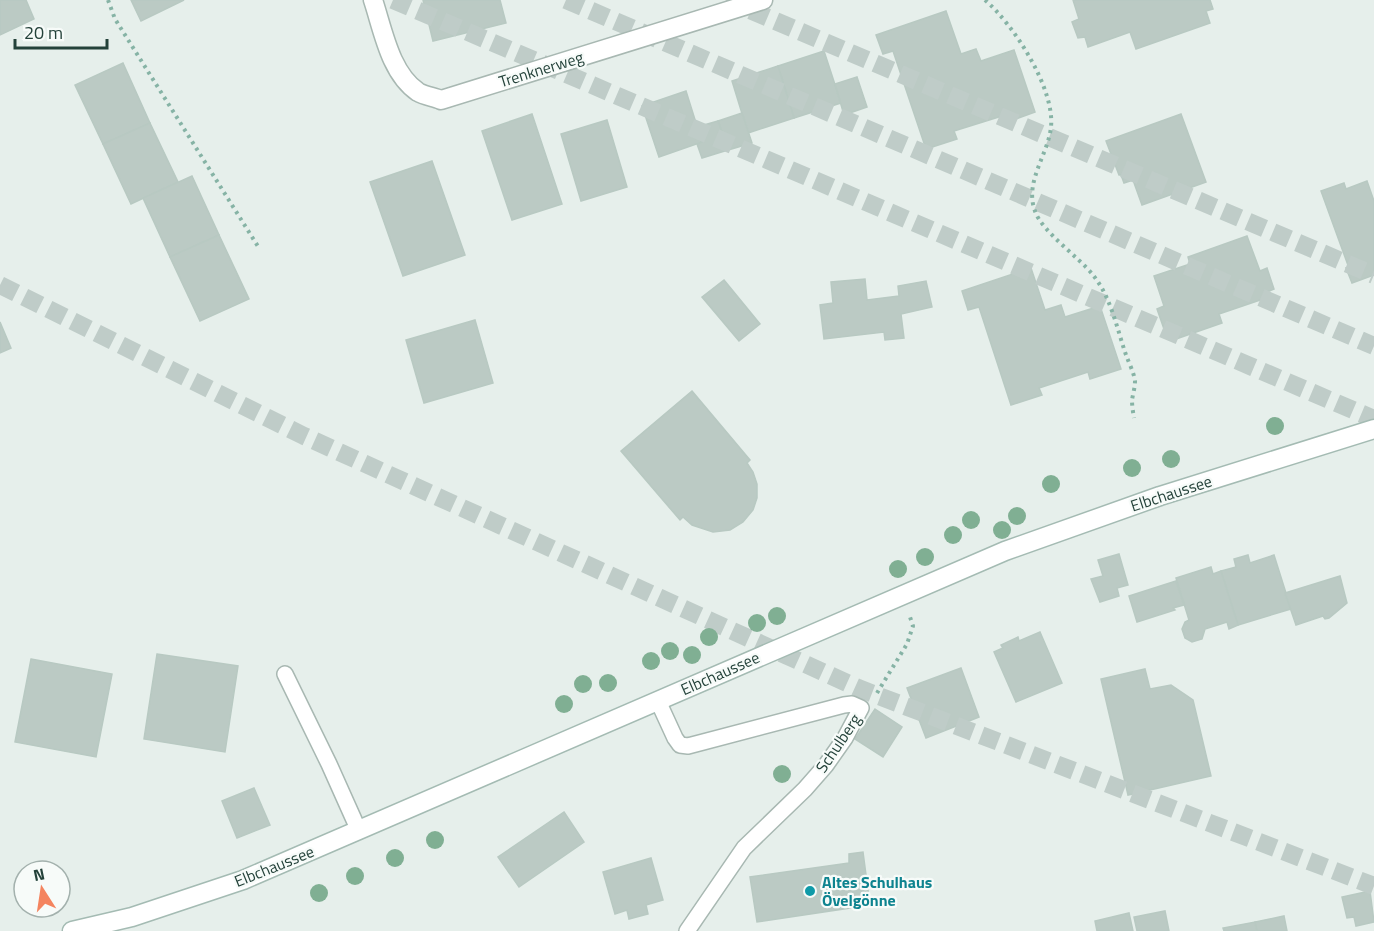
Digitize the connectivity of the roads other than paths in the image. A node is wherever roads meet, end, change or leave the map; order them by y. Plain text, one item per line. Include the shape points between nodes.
1 (373, 0) edge
2 (763, 0) edge
3 (1374, 429) edge
4 (285, 674) dead end
5 (658, 700) junction
6 (359, 831) junction
7 (72, 931) edge
8 (687, 931) edge

1 - 2 main road, Trenknerweg via 394,63 402,75 419,92 441,100
3 - 5 main road, Elbchaussee via 1160,496 1005,551
4 - 6 lane
5 - 6 main road, Elbchaussee
5 - 8 lane, Schulberg via 675,738 680,745 688,746 844,705 861,708 826,765 744,848
6 - 7 main road, Elbchaussee via 185,900

